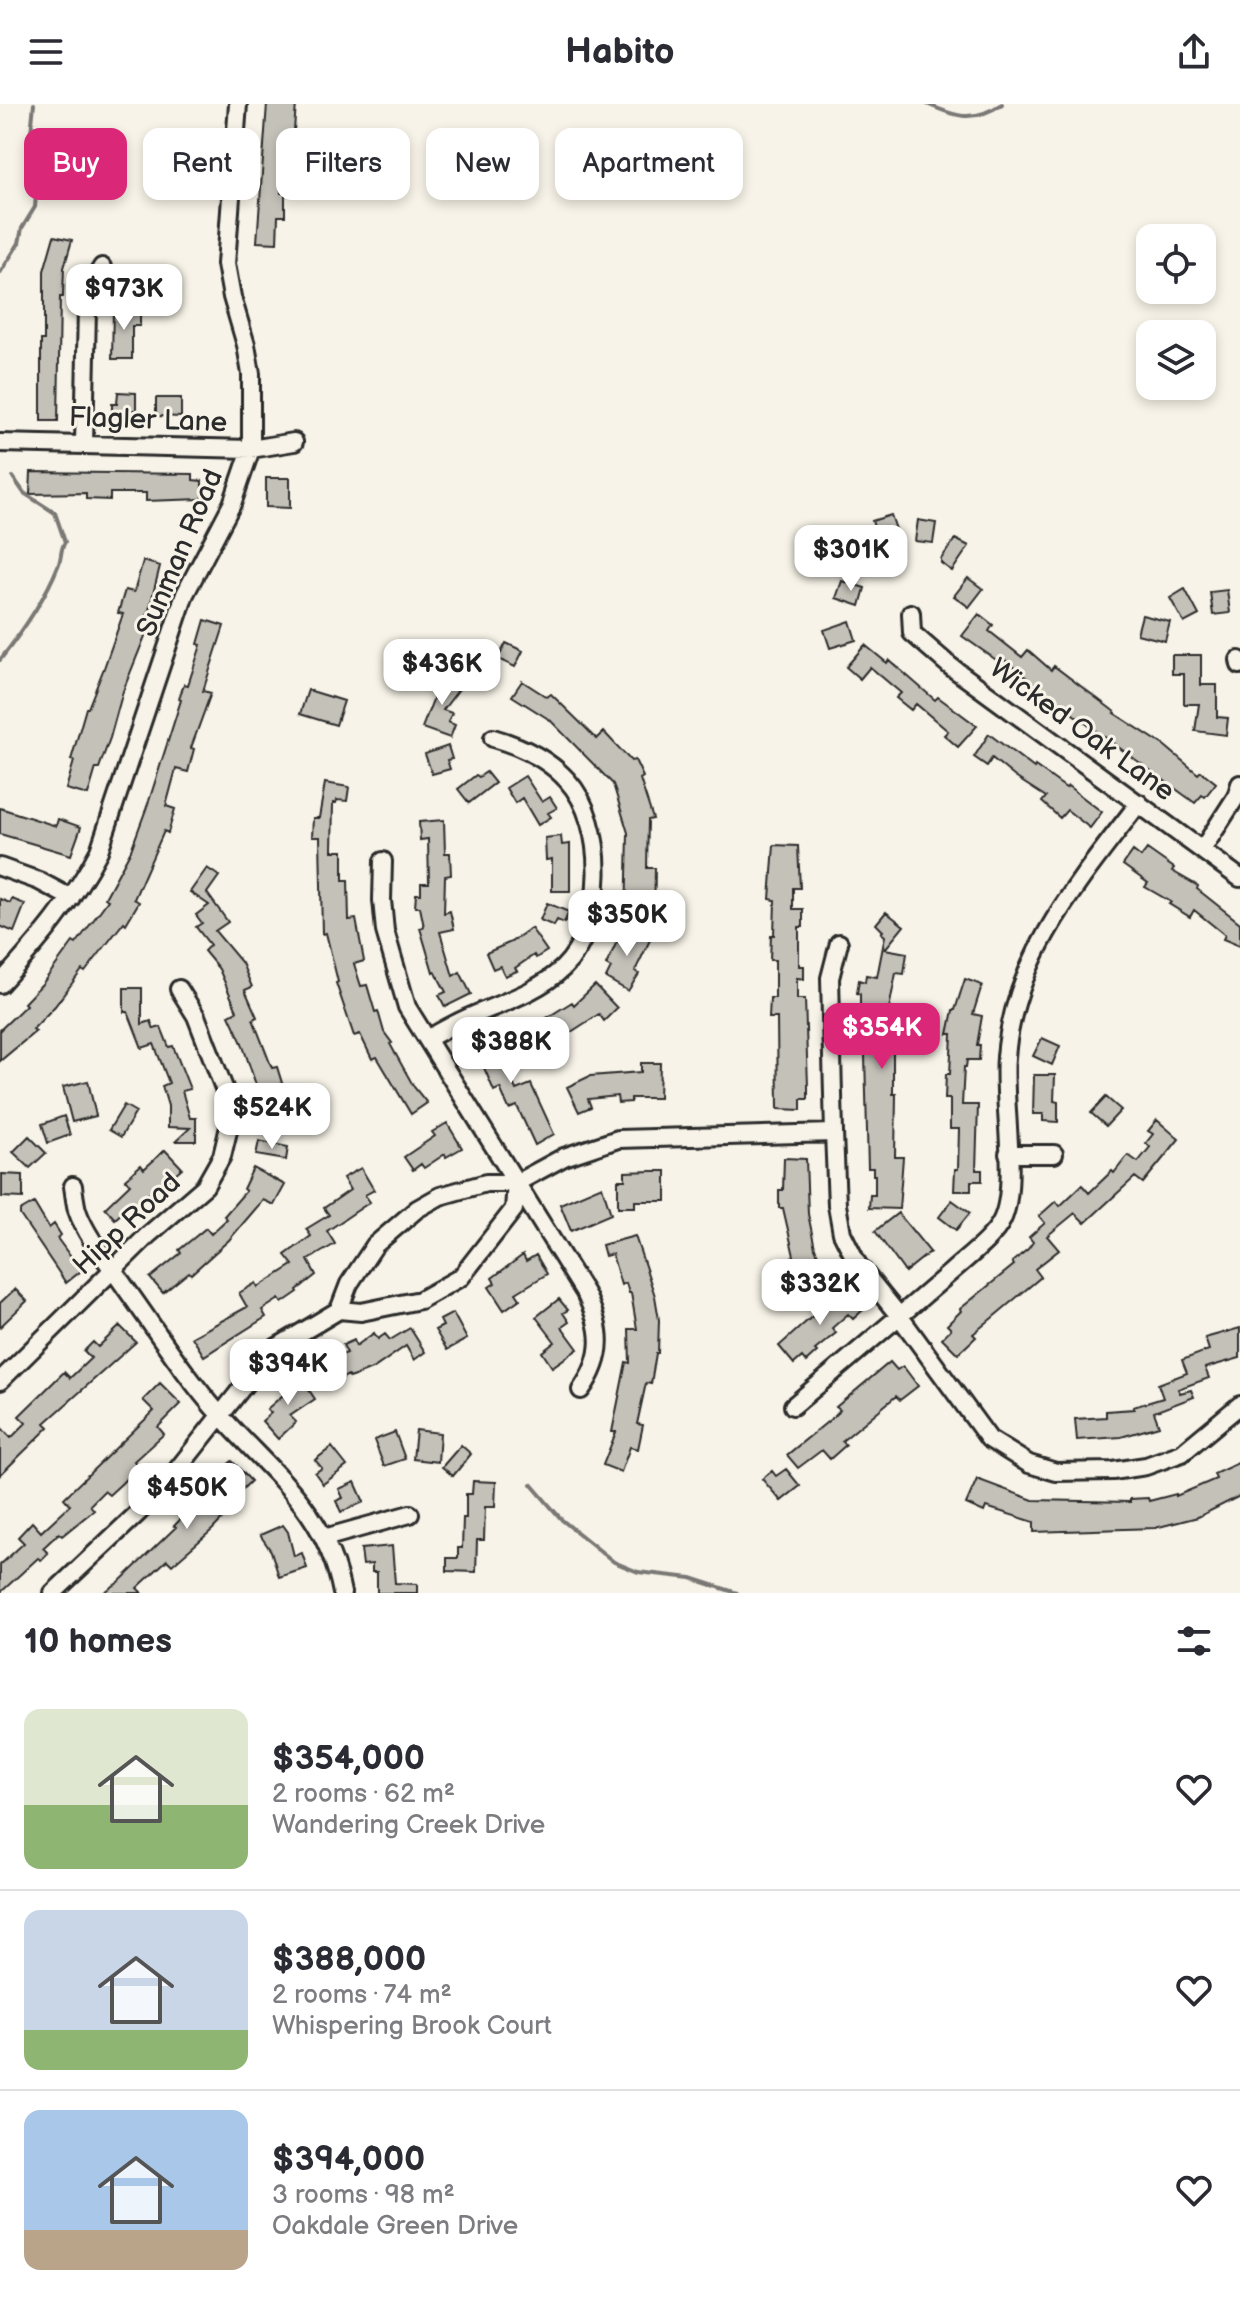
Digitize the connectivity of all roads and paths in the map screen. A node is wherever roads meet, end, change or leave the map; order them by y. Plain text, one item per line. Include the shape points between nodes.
1 (238, 104) edge
2 (102, 267) dead end
3 (294, 442) dead end
4 (0, 443) edge
5 (84, 444) junction
6 (251, 449) junction
7 (911, 613) dead end
8 (493, 738) dead end
9 (1240, 784) edge
10 (1139, 803) junction
11 (1202, 850) junction
12 (383, 861) dead end
13 (0, 867) edge
14 (1240, 878) edge
15 (71, 898) junction
16 (839, 943) dead end
17 (0, 984) edge
18 (179, 989) dead end
19 (427, 1039) junction
20 (834, 1133) junction
21 (1008, 1154) junction
22 (1054, 1154) dead end
23 (516, 1183) junction
24 (73, 1186) dead end
25 (114, 1271) junction
26 (339, 1310) junction
27 (900, 1317) junction
28 (0, 1381) edge
29 (581, 1390) dead end
30 (1240, 1405) edge
31 (793, 1406) dead end
32 (220, 1416) junction
33 (410, 1514) dead end
34 (324, 1538) junction
35 (53, 1593) edge
36 (342, 1593) edge

1 - 6 street, Sunman Road via 226,264 251,374
2 - 5 street via 89,288
3 - 6 street, Flagler Lane
4 - 5 street, Flagler Lane
5 - 6 street, Flagler Lane
6 - 15 street, Sunman Road via 232,504 185,594 99,851
7 - 10 street, Wicked Oak Lane via 912,633 950,666
8 - 19 street via 551,765 580,799 594,842 595,901 585,935 564,967 524,993
9 - 11 street
10 - 11 street, Wicked Oak Lane
10 - 21 street via 1064,901 1018,992 1005,1058
11 - 14 street, Wicked Oak Lane
12 - 19 street via 382,900 391,955 407,1007
13 - 15 street
15 - 17 street, Sunman Road
16 - 20 street via 830,978
18 - 25 street, Hipp Road via 196,1016 227,1096 227,1141 205,1186
19 - 23 street
20 - 23 street via 618,1139 564,1157
20 - 27 street via 842,1233 858,1265
21 - 22 street
21 - 27 street via 1008,1199 1001,1222
23 - 26 street via 474,1186 417,1209 375,1245
23 - 26 street via 514,1209 461,1277 420,1300 361,1312
23 - 29 street via 597,1316 597,1359
24 - 25 street via 77,1211
25 - 28 street, Hipp Road
25 - 32 street
26 - 32 street via 272,1350
27 - 30 street via 989,1439 1029,1464 1056,1472 1113,1471 1182,1453
27 - 31 street
32 - 34 street via 298,1497
32 - 35 street via 138,1513
33 - 34 street
34 - 36 street

